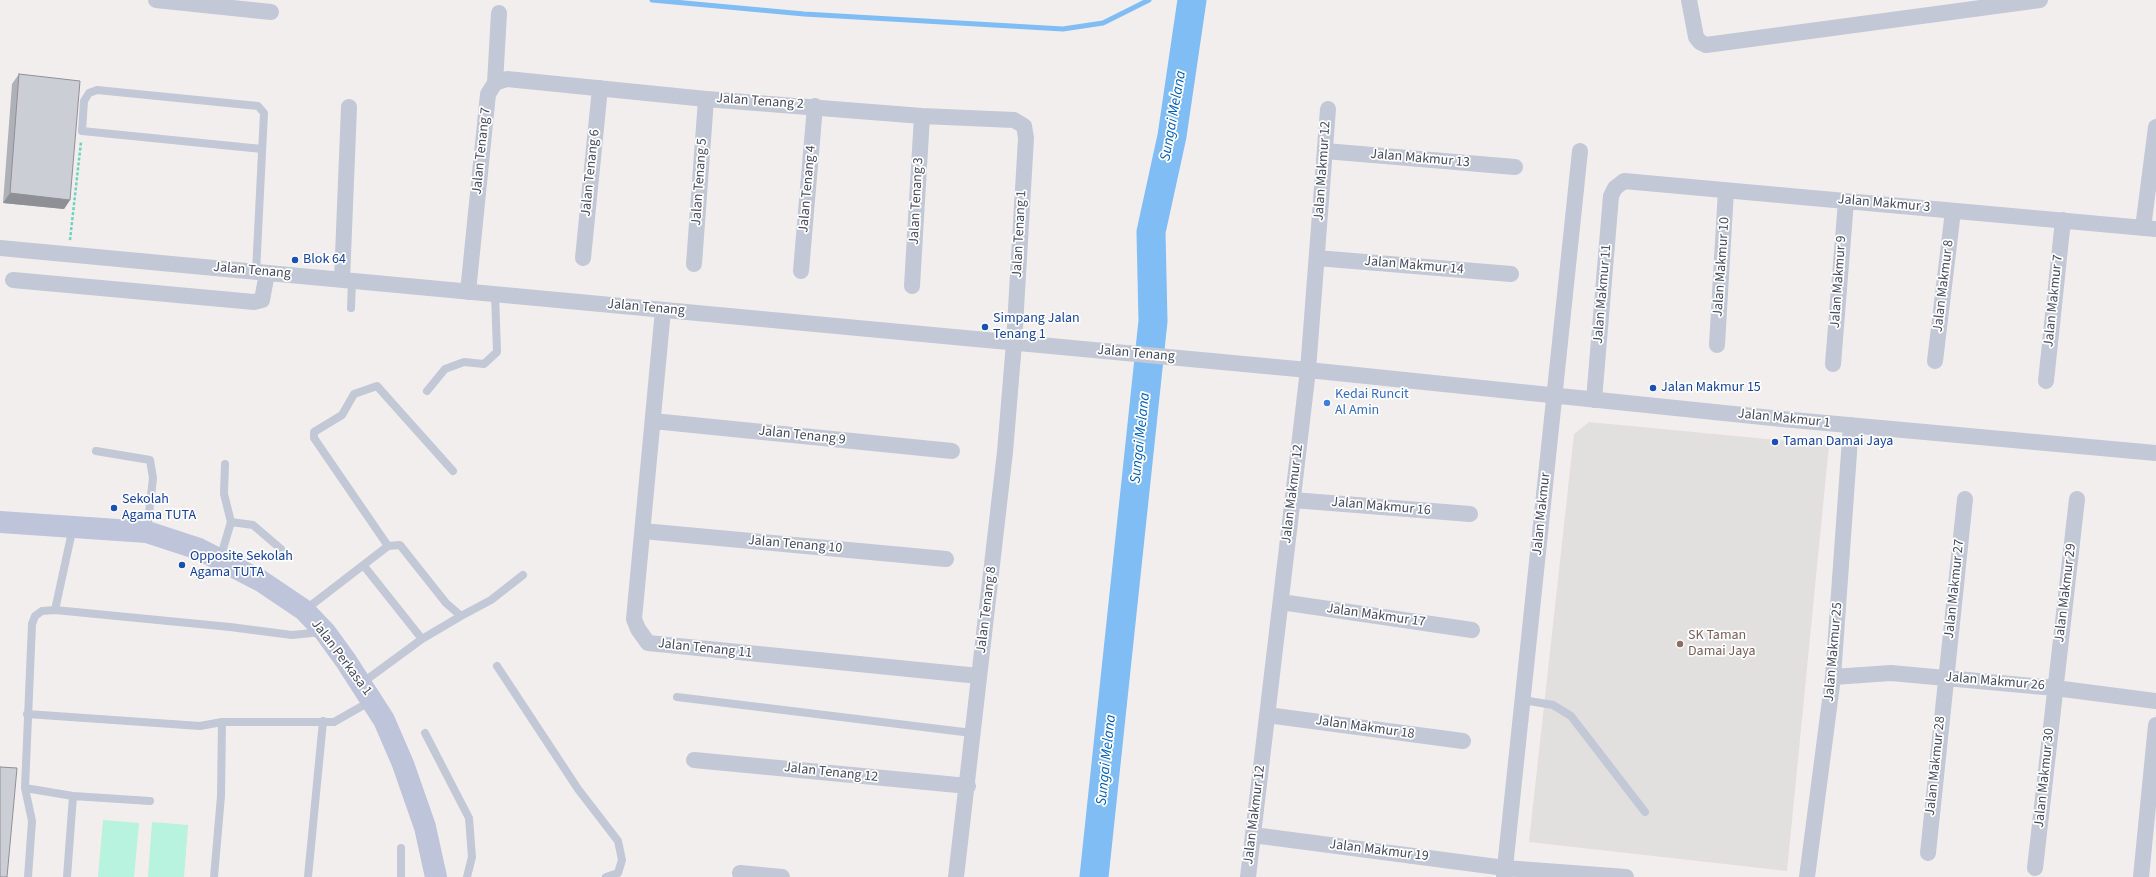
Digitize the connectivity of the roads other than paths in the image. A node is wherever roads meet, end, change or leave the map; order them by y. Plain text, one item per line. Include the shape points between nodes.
1 (156, 0) edge
2 (1689, 0) edge
3 (2030, 1) edge
4 (271, 12) dead end
5 (499, 12) dead end
6 (495, 82) junction
7 (600, 88) junction
8 (706, 99) junction
9 (815, 106) junction
10 (349, 107) dead end
11 (1328, 109) dead end
12 (922, 116) junction
13 (1024, 126) joint
14 (2156, 127) edge
15 (262, 149) junction
16 (1325, 151) junction
17 (1580, 151) dead end
18 (1515, 167) dead end
19 (1615, 188) joint
20 (1726, 190) junction
21 (1846, 201) junction
22 (1953, 211) junction
23 (2062, 220) junction
24 (2150, 228) edge
25 (0, 248) edge
26 (583, 258) dead end
27 (1317, 258) junction
28 (694, 264) dead end
29 (801, 271) dead end
30 (262, 272) junction
31 (1511, 274) dead end
32 (13, 280) dead end
33 (347, 280) junction
34 (912, 286) dead end
35 (468, 292) junction
36 (495, 294) junction
37 (351, 308) dead end
38 (663, 310) junction
39 (1014, 343) junction
40 (1717, 344) dead end
41 (1935, 361) dead end
42 (1833, 364) dead end
43 (1300, 370) junction
44 (2046, 381) dead end
45 (427, 391) dead end
46 (1555, 396) junction
47 (1594, 400) junction
48 (653, 421) junction
49 (1851, 425) junction
50 (96, 451) dead end
51 (952, 451) dead end
52 (2156, 453) edge
53 (225, 464) dead end
54 (453, 470) dead end
55 (1965, 499) dead end
56 (2078, 499) dead end
57 (1293, 500) junction
58 (1470, 514) dead end
59 (0, 522) edge
60 (231, 522) junction
61 (73, 526) junction
62 (643, 531) junction
63 (147, 532) junction
64 (388, 546) junction
65 (281, 549) dead end
66 (946, 559) dead end
67 (220, 560) junction
68 (364, 566) junction
69 (524, 575) dead end
70 (1280, 602) junction
71 (56, 610) junction
72 (304, 610) junction
73 (461, 616) junction
74 (1472, 630) dead end
75 (325, 632) junction
76 (422, 639) junction
77 (497, 666) dead end
78 (979, 676) junction
79 (1834, 677) junction
80 (1945, 678) junction
81 (2056, 688) junction
82 (367, 692) junction
83 (677, 698) dead end
84 (1523, 700) junction
85 (2156, 702) edge
86 (27, 714) junction
87 (1267, 715) junction
88 (323, 721) junction
89 (222, 722) junction
90 (2156, 725) edge
91 (425, 733) dead end
92 (972, 733) junction
93 (1463, 741) dead end
94 (694, 760) dead end
95 (968, 786) junction
96 (25, 788) junction
97 (73, 796) junction
98 (150, 801) dead end
99 (1645, 812) dead end
100 (1253, 835) junction
101 (401, 848) dead end
102 (1928, 853) dead end
103 (2035, 868) dead end
104 (1505, 872) edge
105 (740, 873) dead end
106 (28, 877) edge
107 (67, 877) edge
108 (214, 877) edge
109 (308, 877) edge
110 (401, 877) edge
111 (436, 877) edge
112 (467, 877) edge
113 (606, 877) edge
114 (782, 877) edge
115 (956, 877) edge
116 (1248, 877) edge
117 (1626, 877) edge
118 (1807, 877) edge
119 (2140, 877) edge

1 - 4 street
2 - 3 street via 1696,37 1706,45
5 - 6 street, Jalan Tenang 7
6 - 7 street, Jalan Tenang 2 via 507,79
6 - 35 street, Jalan Tenang 7 via 488,94
7 - 8 street, Jalan Tenang 2
7 - 26 street, Jalan Tenang 6
8 - 9 street, Jalan Tenang 2
8 - 28 street, Jalan Tenang 5
9 - 12 street, Jalan Tenang 2
9 - 29 street, Jalan Tenang 4
10 - 33 street
11 - 16 street, Jalan Makmur 12
12 - 13 street, Jalan Tenang 2 via 1014,120
12 - 34 street, Jalan Tenang 3
13 - 39 street, Jalan Tenang 1 via 1026,138
14 - 24 street
15 - 15 lane via 82,131 84,101 89,93 97,90 258,106 264,113
15 - 30 lane
16 - 18 street, Jalan Makmur 13
16 - 27 street, Jalan Makmur 12
17 - 46 street, Jalan Makmur
19 - 20 street, Jalan Makmur 3 via 1624,181
19 - 47 street, Jalan Makmur 11 via 1611,196
20 - 21 street, Jalan Makmur 3
20 - 40 street, Jalan Makmur 10
21 - 22 street, Jalan Makmur 3
21 - 42 street, Jalan Makmur 9
22 - 23 street, Jalan Makmur 3
22 - 41 street, Jalan Makmur 8
23 - 24 street, Jalan Makmur 3
23 - 44 street, Jalan Makmur 7
25 - 30 street, Jalan Tenang
27 - 31 street, Jalan Makmur 14
27 - 43 street, Jalan Makmur 12
30 - 32 street via 262,300 254,302
30 - 33 street, Jalan Tenang
33 - 35 street, Jalan Tenang
33 - 37 lane
35 - 36 street, Jalan Tenang
36 - 38 street, Jalan Tenang
36 - 45 lane via 497,352 484,364 464,362 445,369
38 - 39 street, Jalan Tenang
38 - 48 street, Jalan Tenang 11
39 - 43 street, Jalan Tenang
39 - 78 street, Jalan Tenang 8 via 995,546
43 - 46 street
43 - 57 street, Jalan Makmur 12
46 - 47 street, Jalan Makmur 1
46 - 84 street, Jalan Makmur
47 - 49 street, Jalan Makmur 1
48 - 51 street, Jalan Tenang 9
48 - 62 street, Jalan Tenang 11
49 - 52 street, Jalan Makmur 1
49 - 79 street, Jalan Makmur 25
50 - 63 lane via 150,460 153,478
53 - 60 lane via 224,494
54 - 64 lane via 377,386 354,394 342,415 314,432 314,438
55 - 80 street, Jalan Makmur 27
56 - 81 street, Jalan Makmur 29
57 - 58 street, Jalan Makmur 16
57 - 70 street, Jalan Makmur 12
59 - 61 street, Jalan Perkasa 1
60 - 65 lane via 253,525
60 - 67 lane
61 - 63 street, Jalan Perkasa 1
61 - 71 lane
62 - 66 street, Jalan Tenang 10
62 - 78 street, Jalan Tenang 11 via 634,618 648,643
63 - 67 street, Jalan Perkasa 1 via 199,549
64 - 68 lane
64 - 73 lane via 400,546 446,603
67 - 72 street, Jalan Perkasa 1 via 261,581
68 - 72 lane
68 - 76 lane
69 - 73 lane via 491,600
70 - 74 street, Jalan Makmur 17
70 - 87 street, Jalan Makmur 12
71 - 75 lane via 292,635
71 - 86 lane via 42,611 35,616 32,624
72 - 75 street, Jalan Perkasa 1
73 - 76 lane
75 - 82 street, Jalan Perkasa 1
76 - 82 lane
77 - 113 lane via 578,789 618,841 622,860 618,873
78 - 92 street, Jalan Tenang 8
79 - 80 street, Jalan Makmur 26 via 1891,673
79 - 118 street, Jalan Makmur 25
80 - 81 street, Jalan Makmur 26
80 - 102 street, Jalan Makmur 28
81 - 85 street, Jalan Makmur 26
81 - 103 street, Jalan Makmur 30
82 - 88 lane via 334,722
82 - 111 street, Jalan Perkasa 1 via 384,720 403,764 425,827
83 - 92 lane
84 - 99 lane via 1553,705 1571,716
84 - 104 street, Jalan Makmur
86 - 89 lane via 200,726
86 - 96 lane
87 - 93 street, Jalan Makmur 18
87 - 100 street, Jalan Makmur 12
88 - 89 lane
88 - 109 lane
89 - 108 lane
90 - 119 street
91 - 112 lane via 470,818 472,857
92 - 95 street, Jalan Tenang 8
94 - 95 street, Jalan Tenang 12
95 - 115 street, Jalan Tenang 8
96 - 97 lane
96 - 106 lane via 32,821
97 - 98 lane
97 - 107 lane
100 - 104 street, Jalan Makmur 19
100 - 116 street, Jalan Makmur 12
101 - 110 lane
104 - 117 street, Jalan Makmur 19
105 - 114 street

